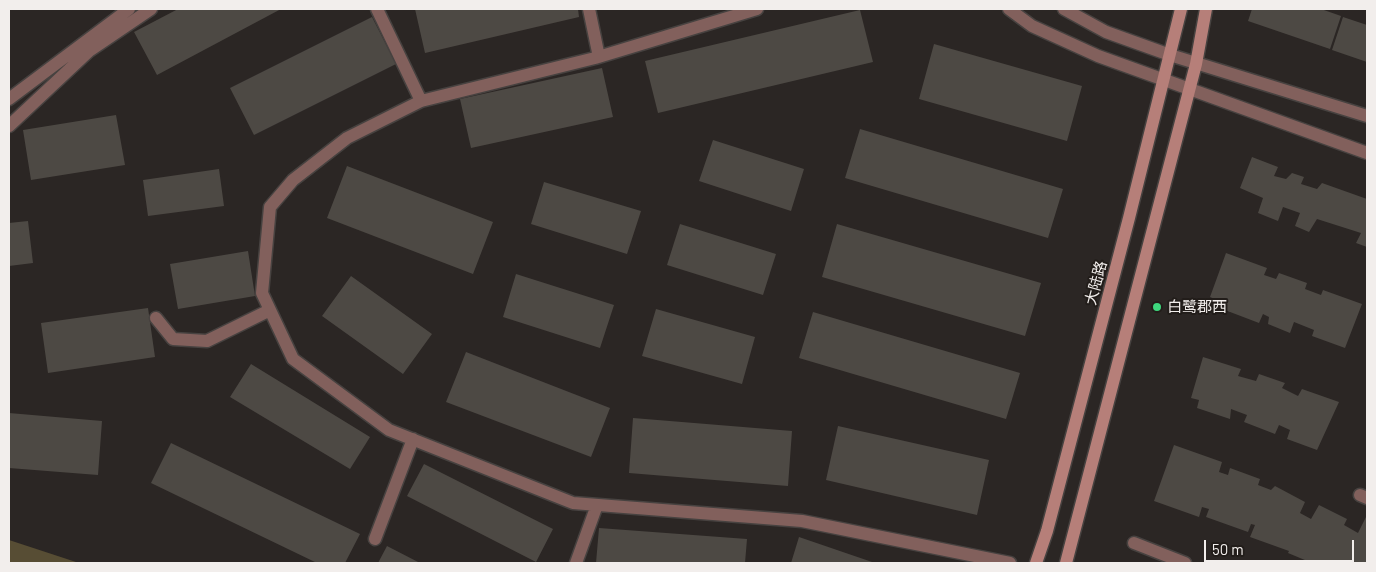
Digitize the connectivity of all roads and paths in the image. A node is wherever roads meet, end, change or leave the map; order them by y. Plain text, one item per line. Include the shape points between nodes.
1 (129, 9) edge
2 (151, 9) edge
3 (377, 9) edge
4 (589, 9) edge
5 (757, 9) edge
6 (1009, 9) edge
7 (1064, 9) edge
8 (1181, 9) edge
9 (1206, 9) edge
10 (1170, 55) junction
11 (599, 57) junction
12 (1196, 64) junction
13 (1164, 80) junction
14 (1189, 90) junction
15 (9, 99) edge
16 (421, 101) junction
17 (1367, 116) edge
18 (9, 126) edge
19 (1367, 154) edge
20 (270, 310) junction
21 (156, 318) dead end
22 (413, 439) junction
23 (597, 505) junction
24 (375, 539) dead end
25 (1134, 543) dead end
26 (576, 563) edge
27 (1010, 563) edge
28 (1036, 563) edge
29 (1066, 563) edge
30 (1186, 563) edge

1 - 15 street
2 - 18 street via 89,51
3 - 16 street
4 - 11 street
5 - 11 street
6 - 13 street via 1032,26 1098,56
7 - 10 street via 1106,32
8 - 10 main road, 大陆路
9 - 12 main road
10 - 12 street
10 - 13 main road, 大陆路
11 - 16 street
12 - 14 main road
12 - 17 street
13 - 14 street
13 - 28 main road, 大陆路
14 - 19 street
14 - 29 main road
16 - 20 street via 347,138 293,180 270,207 262,293
20 - 21 street via 207,341 173,339
20 - 22 street via 293,359 389,430
22 - 23 street via 573,503
22 - 24 street
23 - 26 street
23 - 27 street via 802,521
25 - 30 street

